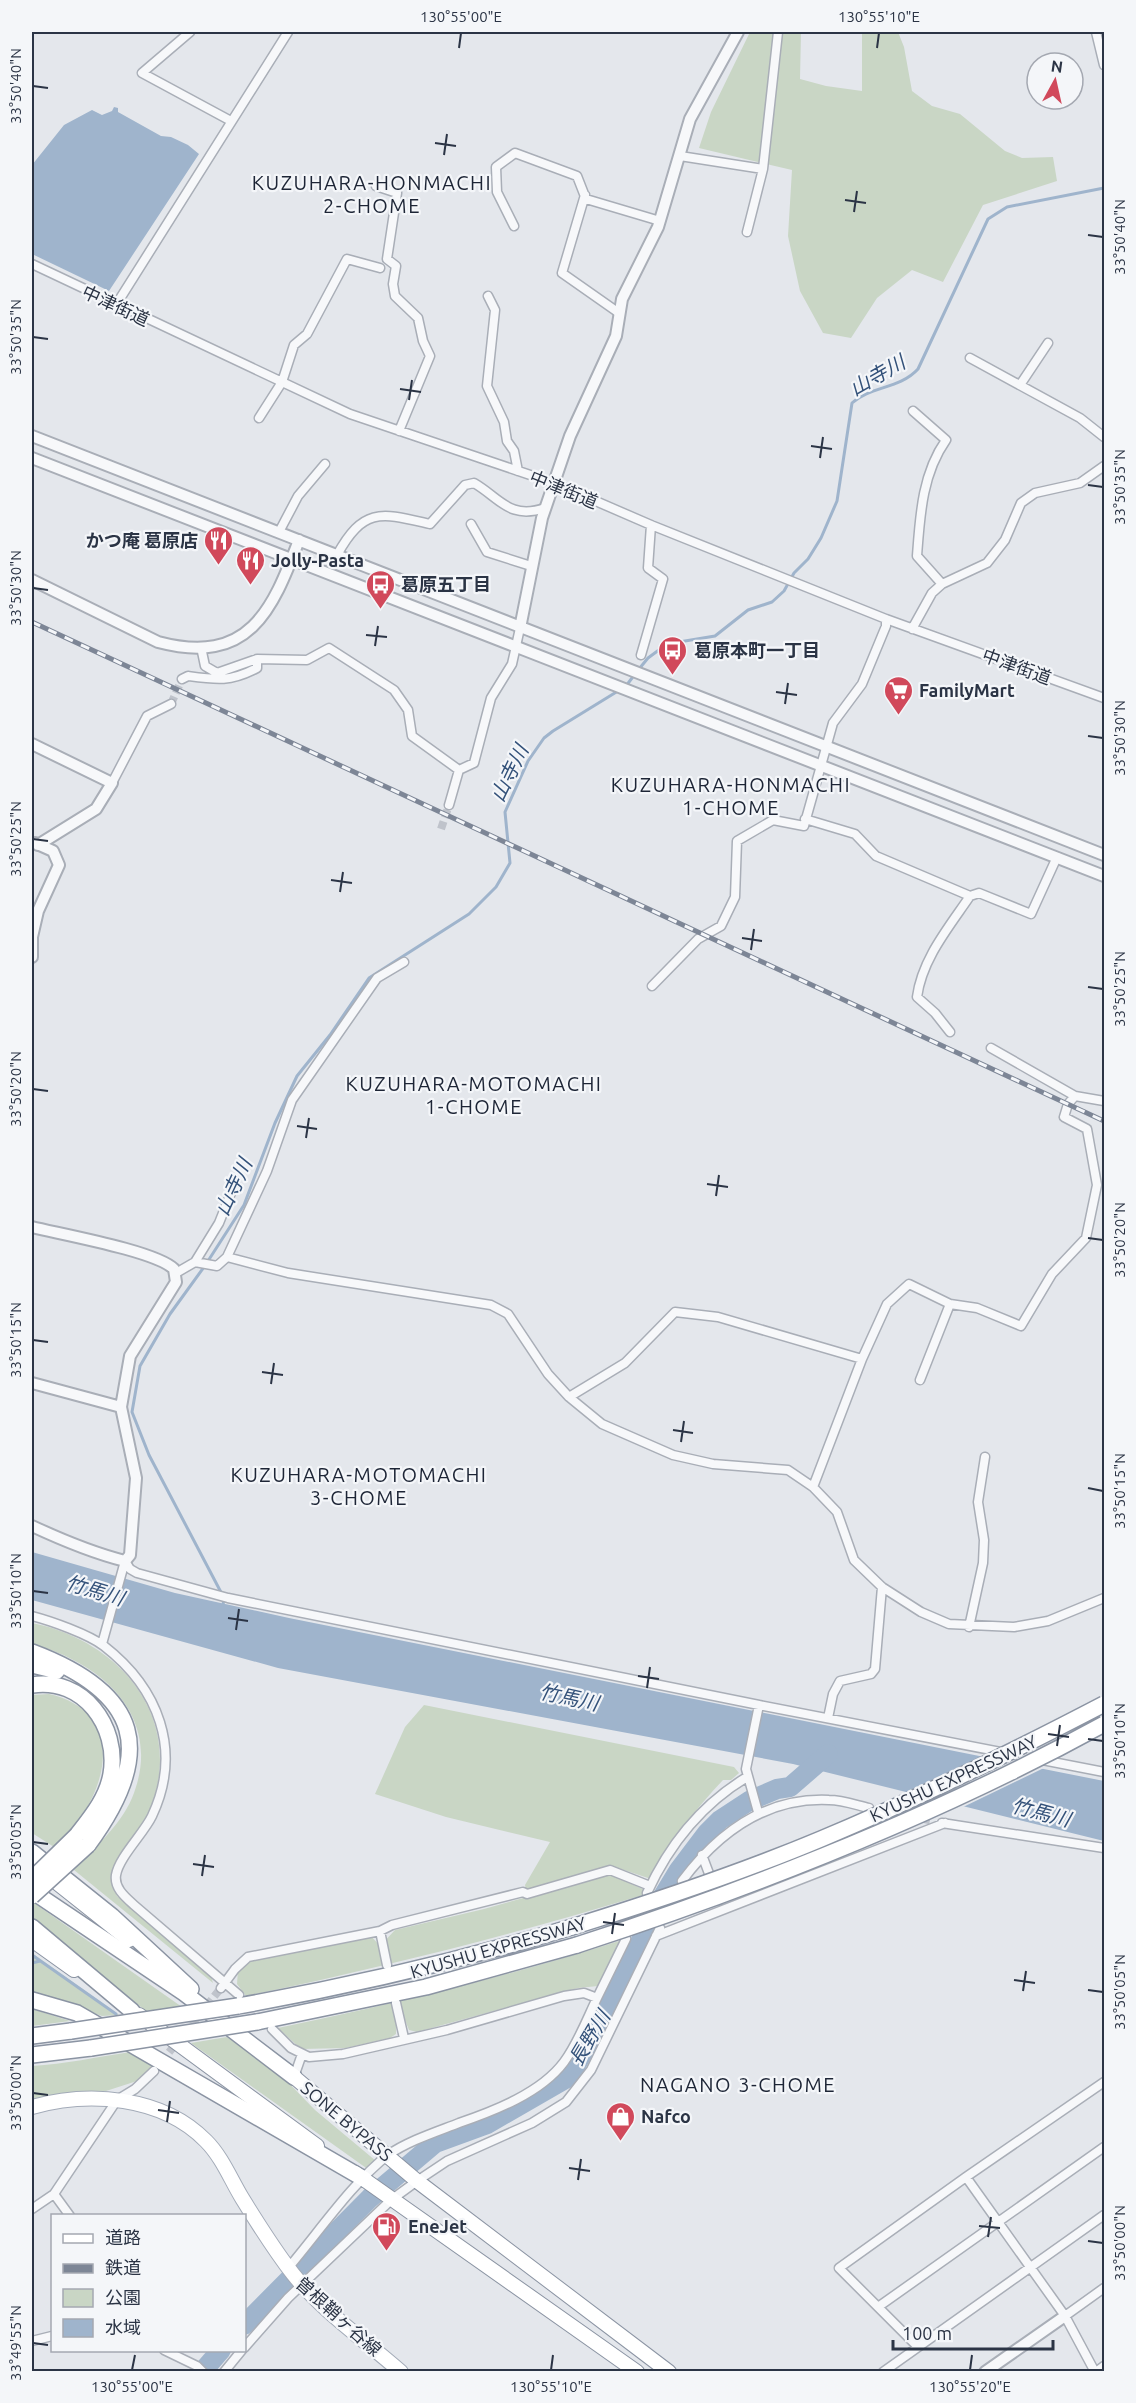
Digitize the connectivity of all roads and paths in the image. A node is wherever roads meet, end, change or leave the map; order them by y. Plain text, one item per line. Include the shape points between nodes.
1 (190, 32) edge
2 (288, 32) edge
3 (738, 32) edge
4 (777, 32) edge
5 (1096, 32) edge
6 (1104, 65) edge
7 (231, 121) junction
8 (680, 156) junction
9 (763, 169) junction
10 (376, 186) dead end
11 (585, 195) junction
12 (660, 221) junction
13 (514, 226) dead end
14 (747, 232) dead end
15 (32, 264) edge
16 (380, 268) dead end
17 (488, 296) dead end
18 (116, 305) junction
19 (619, 314) junction
20 (1048, 343) dead end
21 (970, 358) dead end
22 (282, 382) junction
23 (1020, 385) junction
24 (913, 411) dead end
25 (259, 418) dead end
26 (399, 431) junction
27 (32, 436) edge
28 (1104, 437) edge
29 (32, 458) edge
30 (325, 464) dead end
31 (1104, 466) edge
32 (518, 471) junction
33 (554, 483) junction
34 (545, 508) junction
35 (471, 524) dead end
36 (651, 525) junction
37 (279, 532) junction
38 (299, 540) junction
39 (337, 555) junction
40 (292, 558) junction
41 (531, 566) junction
42 (32, 580) edge
43 (942, 584) junction
44 (886, 619) junction
45 (520, 628) junction
46 (912, 629) junction
47 (516, 645) junction
48 (201, 648) junction
49 (641, 655) dead end
50 (257, 659) junction
51 (182, 680) dead end
52 (1104, 698) edge
53 (171, 704) tunnel mouth
54 (32, 744) edge
55 (825, 747) junction
56 (820, 765) junction
57 (459, 770) junction
58 (112, 783) junction
59 (449, 805) tunnel mouth
60 (806, 819) junction
61 (35, 843) edge
62 (1104, 855) edge
63 (1057, 857) junction
64 (1104, 876) edge
65 (970, 896) junction
66 (32, 957) edge
67 (404, 962) dead end
68 (652, 986) dead end
69 (950, 1032) dead end
70 (991, 1048) dead end
71 (1075, 1096) junction
72 (1104, 1101) edge
73 (235, 1183) dead end
74 (32, 1227) edge
75 (227, 1257) junction
76 (195, 1262) junction
77 (176, 1273) junction
78 (950, 1304) junction
79 (862, 1359) junction
80 (920, 1380) dead end
81 (32, 1383) edge
82 (569, 1397) junction
83 (121, 1407) junction
84 (985, 1457) dead end
85 (813, 1486) junction
86 (32, 1526) edge
87 (125, 1561) junction
88 (882, 1587) junction
89 (1104, 1598) edge
90 (32, 1616) edge
91 (969, 1627) junction
92 (102, 1644) junction
93 (32, 1652) edge
94 (32, 1665) edge
95 (88, 1682) junction
96 (32, 1685) edge
97 (1104, 1704) edge
98 (759, 1708) junction
99 (828, 1718) junction
100 (1104, 1724) edge
101 (1104, 1772) edge
102 (747, 1777) junction
103 (869, 1808) dead end
104 (757, 1810) junction
105 (933, 1821) tunnel mouth
106 (945, 1823) junction
107 (82, 1840) junction
108 (1104, 1848) edge
109 (32, 1852) edge
110 (702, 1855) junction
111 (32, 1863) edge
112 (32, 1879) edge
113 (682, 1881) dead end
114 (32, 1891) edge
115 (32, 1896) edge
116 (723, 1910) junction
117 (32, 1927) edge
118 (380, 1931) junction
119 (626, 1939) dead end
120 (32, 1940) edge
121 (387, 1965) dead end
122 (223, 1985) junction
123 (197, 1995) junction
124 (597, 1998) junction
125 (32, 2000) edge
126 (239, 2001) junction
127 (396, 2003) dead end
128 (132, 2010) junction
129 (272, 2029) dead end
130 (32, 2036) edge
131 (404, 2038) junction
132 (302, 2054) junction
133 (32, 2055) edge
134 (154, 2071) tunnel mouth
135 (294, 2077) junction
136 (1104, 2082) edge
137 (117, 2100) junction
138 (32, 2107) edge
139 (1104, 2147) edge
140 (390, 2157) junction
141 (966, 2177) junction
142 (415, 2179) junction
143 (365, 2180) junction
144 (54, 2194) junction
145 (389, 2199) junction
146 (32, 2210) edge
147 (69, 2214) edge
148 (1104, 2215) edge
149 (997, 2222) junction
150 (289, 2267) junction
151 (1029, 2268) junction
152 (303, 2285) junction
153 (1104, 2288) edge
154 (879, 2307) junction
155 (1065, 2316) junction
156 (51, 2336) edge
157 (32, 2341) edge
158 (246, 2346) edge
159 (918, 2347) junction
160 (168, 2352) edge
161 (241, 2352) edge
162 (1104, 2366) edge
163 (203, 2372) edge
164 (224, 2372) edge
165 (401, 2372) edge
166 (637, 2372) edge
167 (669, 2372) edge
168 (883, 2372) edge
169 (985, 2372) edge
170 (1096, 2372) edge

1 - 7 street via 142,73
2 - 7 street
3 - 8 street via 690,118
4 - 9 street
5 - 6 street
7 - 18 street
8 - 9 street
8 - 12 street
9 - 14 street
10 - 26 street via 397,193 387,259 396,266 396,296 418,318 430,357
11 - 12 street via 586,199
11 - 13 street via 578,176 515,153 496,167 497,192
11 - 19 street via 562,273
12 - 19 street via 622,299
15 - 18 street, 中津街道
16 - 22 street via 347,259 307,333 294,345
17 - 32 street via 495,310 487,386 504,422
18 - 22 street, 中津街道
19 - 33 street via 616,336 570,436
20 - 23 street
21 - 23 street
22 - 25 street
22 - 26 street, 中津街道 via 350,414
23 - 28 street via 1080,418
24 - 43 street via 946,441 933,459 921,508 917,556
26 - 32 street, 中津街道
27 - 37 street
29 - 40 street
30 - 37 street via 298,496
31 - 43 street via 1080,483 1035,492 1021,503 1005,540 987,563
32 - 33 street, 中津街道
33 - 34 street
33 - 36 street, 中津街道
34 - 39 street via 517,510 500,504 474,483 465,484 430,524 387,514 377,516 366,520 346,539
34 - 41 street
35 - 41 street via 487,552
36 - 44 street, 中津街道
36 - 49 street via 648,568 663,579
37 - 38 street
38 - 39 street
38 - 40 street
39 - 45 street
40 - 47 street
40 - 48 street via 271,607 257,624 240,636
41 - 45 street
42 - 48 street via 158,642
43 - 46 street via 932,593
44 - 46 street, 中津街道
44 - 55 street via 862,684 833,723
45 - 47 street
45 - 55 street
46 - 52 street, 中津街道
47 - 56 street
47 - 57 street via 512,664 491,698 474,764
48 - 50 street via 205,666 217,673
50 - 51 street via 257,668 236,678 188,676
50 - 57 street via 307,660 328,648 394,690 408,710 412,736
53 - 58 street via 147,716
54 - 58 street
55 - 56 street
55 - 62 street
56 - 60 street
56 - 63 street
57 - 59 street
58 - 61 street via 96,809
60 - 65 street via 855,834 876,856
60 - 68 street via 804,826 773,820 737,842 735,897 721,926 698,939
61 - 66 street via 53,850 59,865 38,911
63 - 64 street
63 - 65 street via 1031,914 979,893
65 - 69 street via 934,949 919,982 917,997
67 - 75 street via 377,978 292,1100 267,1171
70 - 71 street
71 - 72 street
71 - 78 street via 1064,1117 1087,1129 1097,1185 1086,1238 1052,1274 1021,1326 977,1308
73 - 76 street via 219,1223
74 - 77 street via 105,1243 170,1265
75 - 76 street via 217,1266
75 - 82 street via 288,1273 491,1305 508,1314 548,1374
76 - 77 street
77 - 83 street via 173,1291 130,1356
78 - 79 street via 909,1284 887,1304
78 - 80 street
79 - 82 street via 718,1317 675,1312 625,1363
79 - 85 street
81 - 83 street
82 - 85 street via 602,1424 673,1455 713,1464 788,1470
83 - 87 street via 136,1478 132,1547
84 - 91 street via 978,1502 983,1563
85 - 88 street via 837,1512 854,1560
86 - 87 street
87 - 92 street
87 - 98 street via 137,1573 228,1598
88 - 91 street via 921,1612 949,1624
88 - 99 street via 875,1669 871,1674 840,1681
89 - 91 street via 1048,1621 1014,1627
90 - 92 street
92 - 122 street via 138,1676 162,1727 165,1748 164,1775 152,1817 119,1868 120,1893
93 - 95 highway via 60,1663
94 - 95 highway
95 - 107 highway via 118,1708 125,1720 130,1748 119,1796
96 - 107 highway via 59,1686 78,1693 97,1710 107,1730 111,1775
97 - 126 highway, KYUSHU EXPRESSWAY, bridge via 821,1839 686,1890 572,1927 409,1972
98 - 99 street
98 - 102 street
99 - 101 street
100 - 133 highway, KYUSHU EXPRESSWAY, bridge via 912,1819 827,1856 577,1945 426,1987 257,2022
102 - 104 street
102 - 118 street via 724,1791 683,1832 649,1889 610,1870
103 - 104 street via 829,1800
104 - 110 street
105 - 106 street
106 - 108 street
106 - 116 street
107 - 112 highway, bridge
107 - 115 highway, bridge
109 - 123 highway via 112,1916
110 - 113 street
110 - 116 street
111 - 123 main road, SONE BYPASS
114 - 135 highway via 184,1993
116 - 142 street via 658,1933 591,2070 566,2102 532,2123
117 - 128 highway
118 - 121 street
118 - 122 street via 248,1957
119 - 124 street
120 - 128 main road, SONE BYPASS
122 - 126 street
123 - 135 main road, SONE BYPASS
124 - 131 street via 584,1993 564,1996 447,2030
124 - 140 street via 563,2063 543,2081
125 - 143 highway via 77,2013
126 - 130 highway, KYUSHU EXPRESSWAY, bridge
127 - 131 street
128 - 143 main road, SONE BYPASS
129 - 132 street
131 - 132 street via 343,2054
132 - 135 street
134 - 137 street
135 - 140 main road, SONE BYPASS
136 - 141 street
137 - 138 main road, 曽根鞘ヶ谷線 via 56,2100
137 - 144 street
137 - 150 main road, 曽根鞘ヶ谷線 via 168,2113 207,2142
139 - 149 street
140 - 142 main road, SONE BYPASS
140 - 143 street
141 - 149 street
141 - 154 street via 839,2268
142 - 145 street
142 - 167 main road, SONE BYPASS
143 - 145 main road, SONE BYPASS
143 - 150 street
144 - 146 street
144 - 147 street
145 - 152 street
145 - 166 main road, SONE BYPASS
148 - 151 street
149 - 151 street
149 - 154 street
150 - 152 main road, 曽根鞘ヶ谷線
151 - 155 street
151 - 159 street
152 - 158 street
152 - 165 main road, 曽根鞘ヶ谷線
153 - 155 street
154 - 159 street
155 - 169 street
155 - 170 street
156 - 157 street
159 - 168 street
160 - 163 street
161 - 164 street
162 - 170 street

